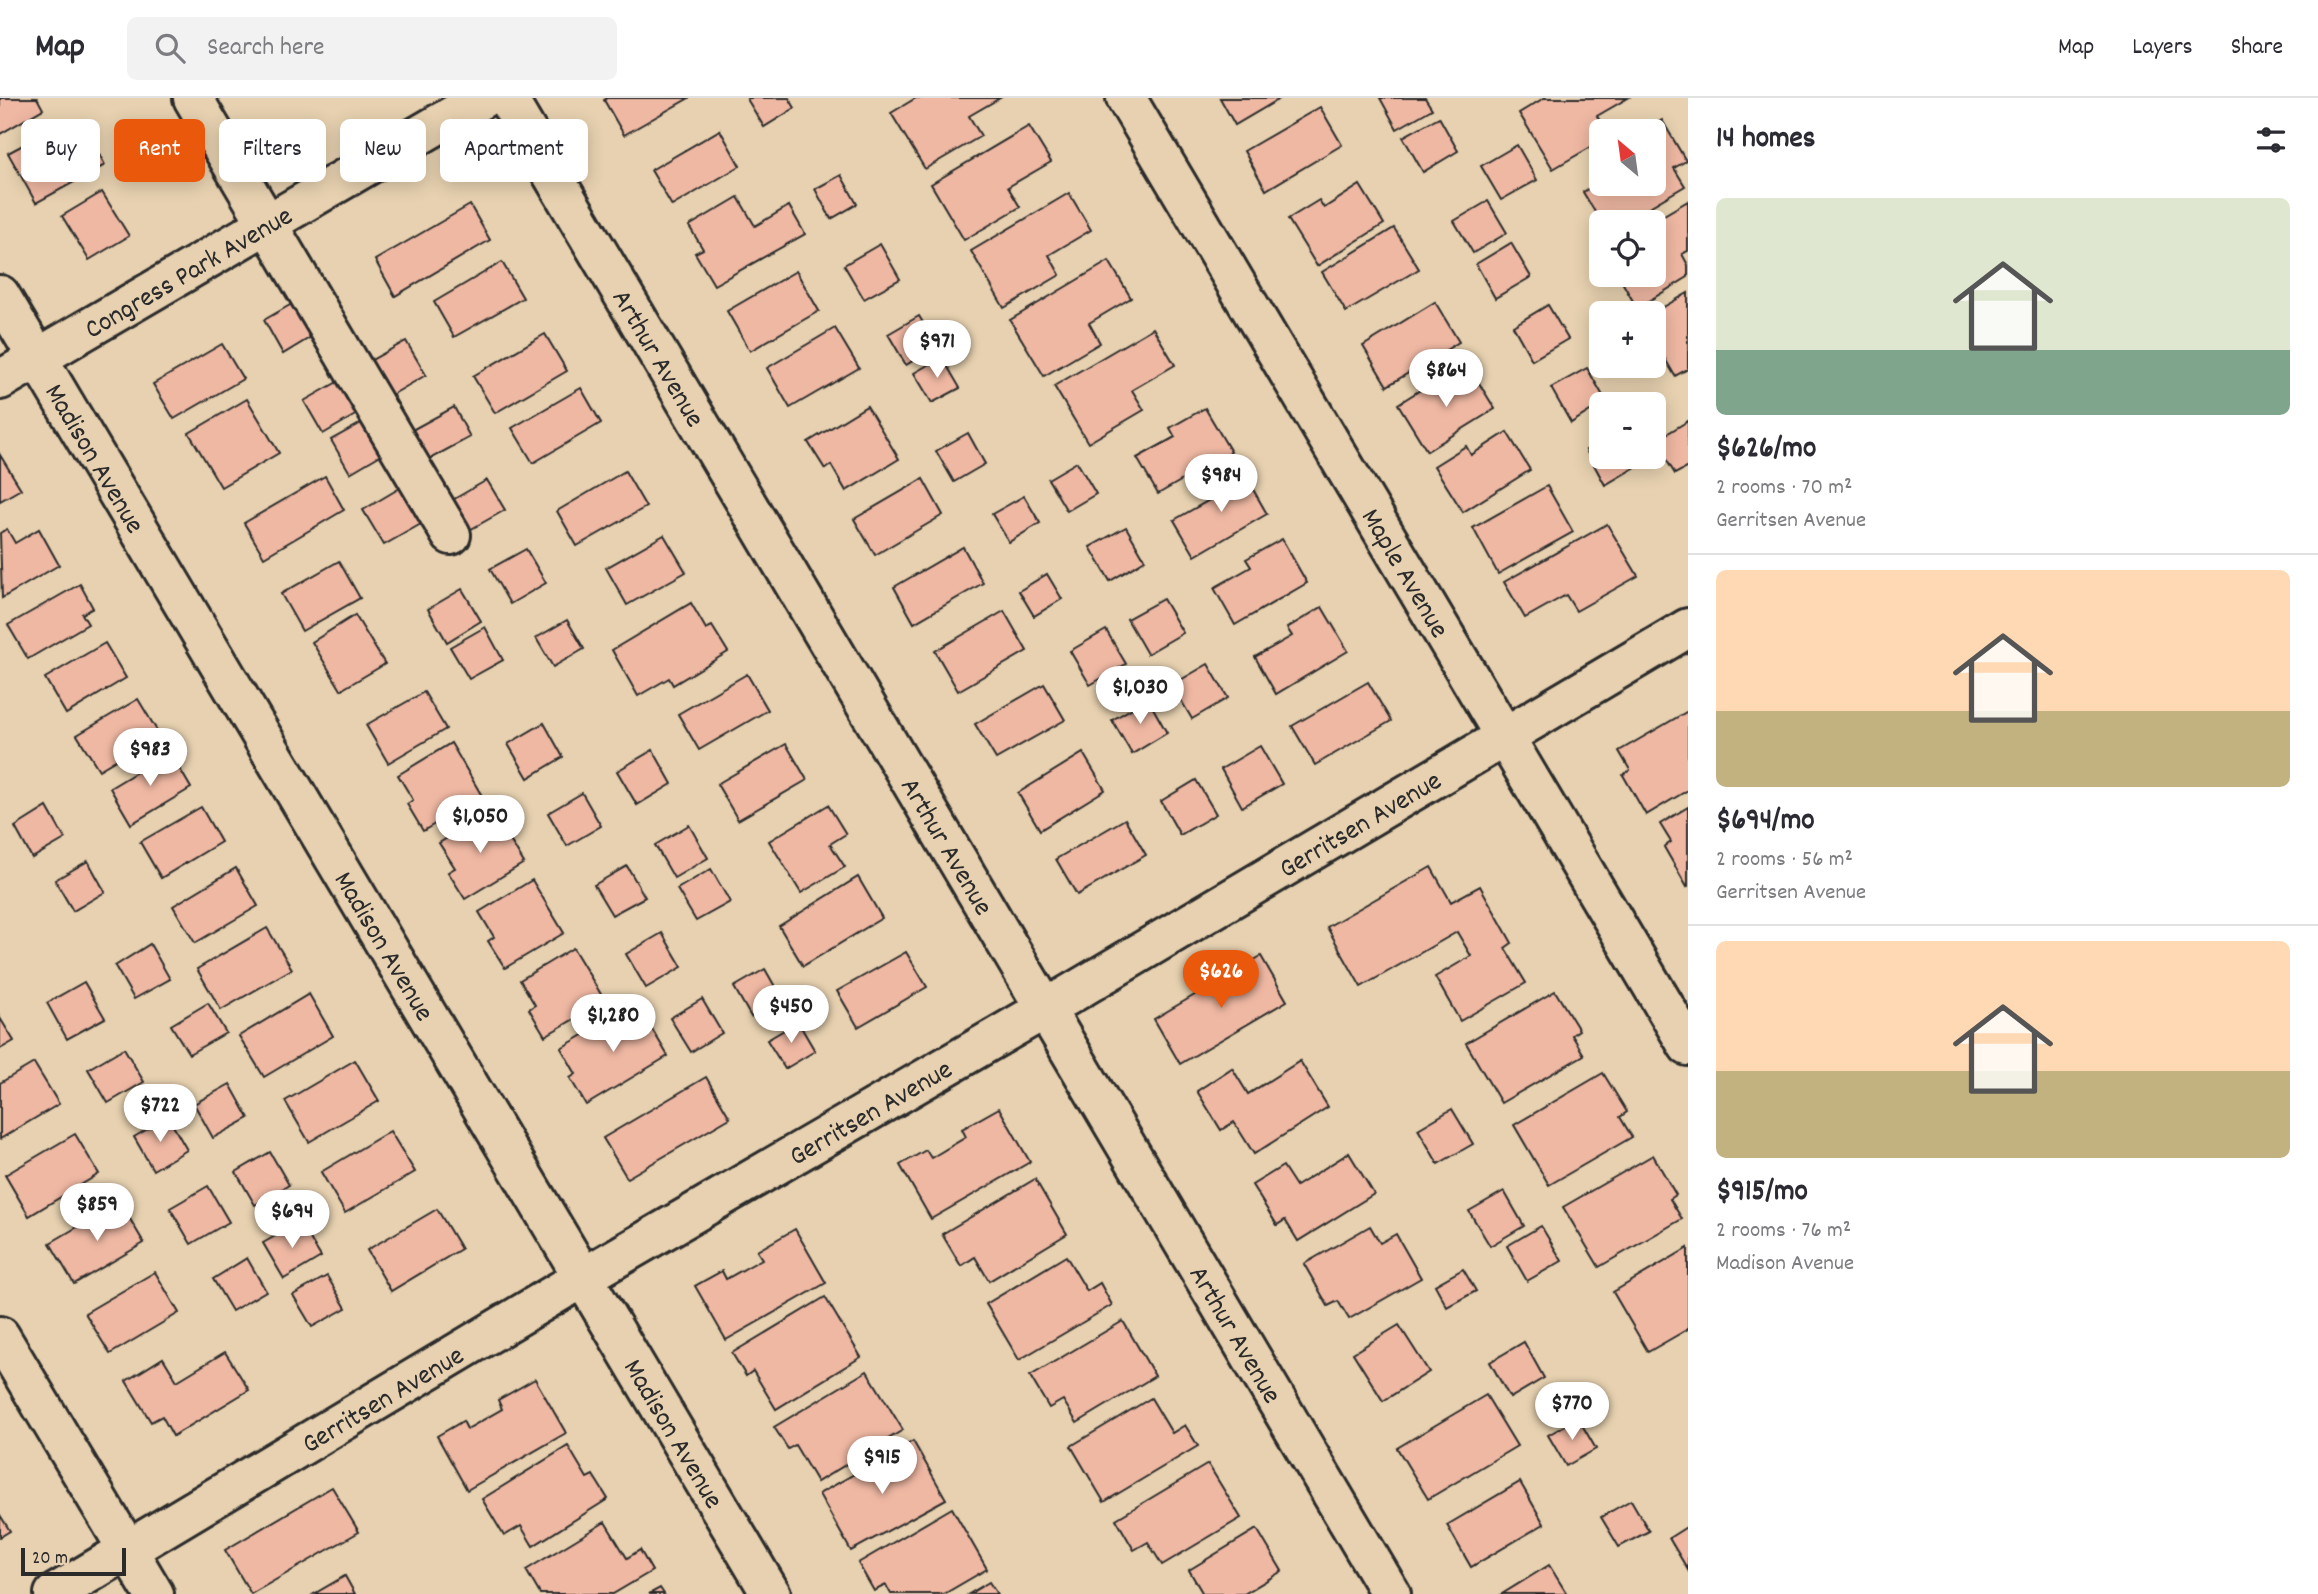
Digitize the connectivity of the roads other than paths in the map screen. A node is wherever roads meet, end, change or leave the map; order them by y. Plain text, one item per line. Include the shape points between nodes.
1 (193, 98) edge
2 (482, 98) edge
3 (508, 98) edge
4 (1125, 98) edge
5 (268, 225) junction
6 (0, 295) edge
7 (37, 358) junction
8 (0, 380) edge
9 (451, 535) dead end
10 (1688, 628) edge
11 (1503, 737) junction
12 (1045, 1009) junction
13 (1688, 1046) edge
14 (582, 1278) junction
15 (0, 1336) edge
16 (127, 1550) junction
17 (54, 1594) edge
18 (154, 1594) edge
19 (771, 1594) edge
20 (1391, 1594) edge

1 - 5 street
2 - 5 street, Congress Park Avenue
3 - 12 street, Arthur Avenue
4 - 11 street, Maple Avenue
5 - 7 street, Congress Park Avenue
5 - 9 street
6 - 7 street, Madison Avenue
7 - 8 street, Congress Park Avenue
7 - 14 street, Madison Avenue
10 - 11 street, Gerritsen Avenue
11 - 12 street, Gerritsen Avenue
11 - 13 street, Maple Avenue
12 - 14 street, Gerritsen Avenue
12 - 20 street, Arthur Avenue
14 - 16 street, Gerritsen Avenue
14 - 19 street, Madison Avenue
15 - 16 street
16 - 17 street, Gerritsen Avenue
16 - 18 street

